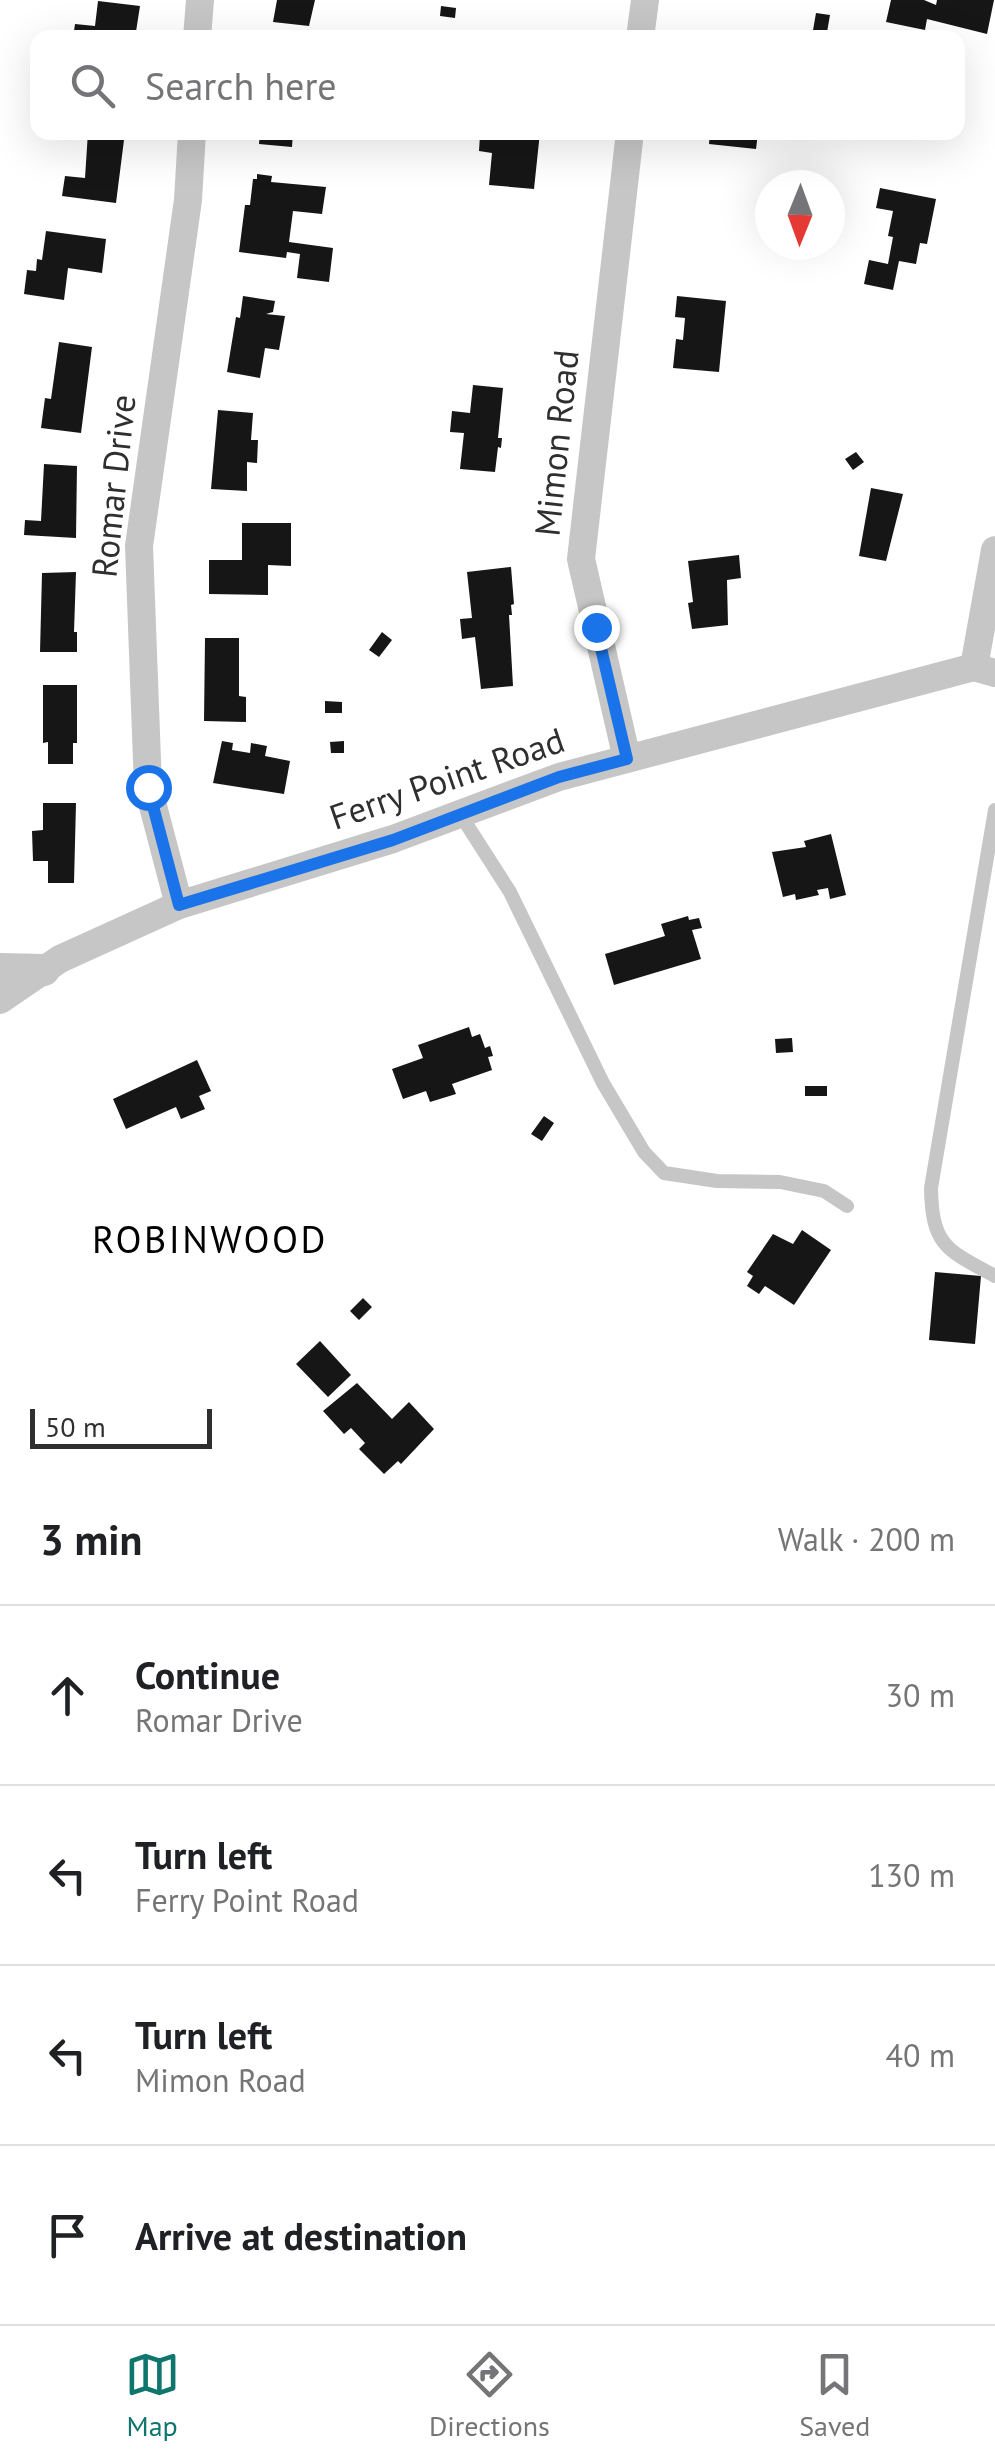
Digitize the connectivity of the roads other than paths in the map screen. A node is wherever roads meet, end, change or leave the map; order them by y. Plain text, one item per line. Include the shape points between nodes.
1 (200, 0) edge
2 (644, 0) edge
3 (198, 30) edge
4 (641, 30) edge
5 (192, 140) edge
6 (629, 140) edge
7 (995, 550) edge
8 (984, 670) edge
9 (627, 759) junction
10 (995, 810) edge
11 (460, 814) junction
12 (179, 905) junction
13 (0, 969) edge
14 (44, 970) junction
15 (0, 1000) edge
16 (846, 1206) dead end
17 (995, 1276) edge

1 - 3 street
2 - 4 street
5 - 12 street, Romar Drive via 139,546 148,787
6 - 9 street, Mimon Road via 581,560
7 - 8 street
8 - 9 street, Ferry Point Road
9 - 11 street, Ferry Point Road
10 - 17 lane via 930,1188 931,1223 946,1246
11 - 12 street, Ferry Point Road
11 - 16 lane via 510,892 602,1083 664,1173 780,1182 824,1191
12 - 14 street, Ferry Point Road
13 - 14 street
14 - 15 street, Ferry Point Road

